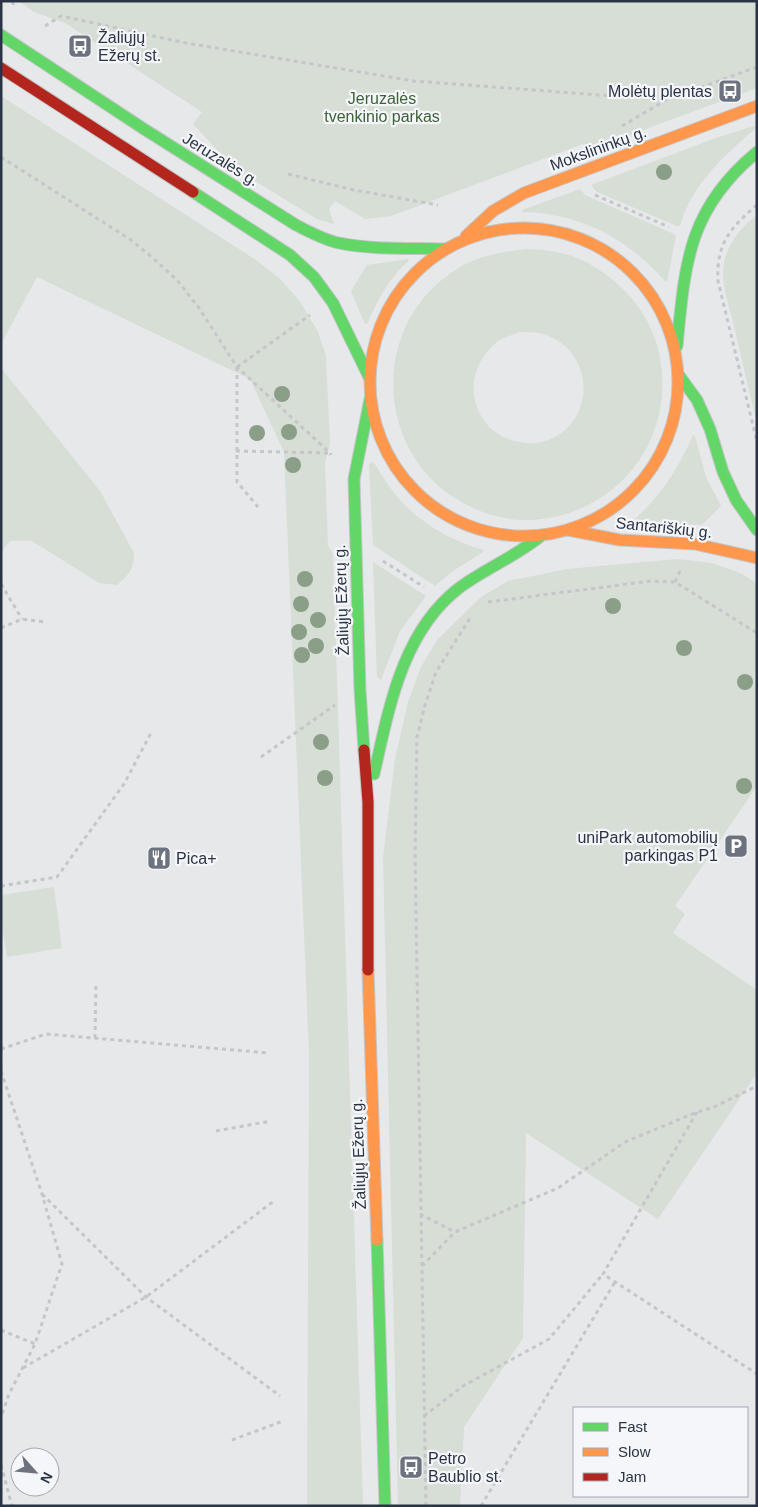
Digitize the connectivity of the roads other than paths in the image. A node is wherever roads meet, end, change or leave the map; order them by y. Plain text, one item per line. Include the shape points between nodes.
1 (1, 35) edge
2 (1, 68) edge
3 (757, 106) edge
4 (757, 152) edge
5 (462, 240) junction
6 (445, 248) junction
7 (676, 355) junction
8 (678, 374) junction
9 (370, 377) junction
10 (370, 399) junction
11 (568, 530) junction
12 (757, 530) edge
13 (542, 535) junction
14 (757, 558) edge
15 (368, 802) junction
16 (385, 1506) edge

1 - 6 main road, Jeruzalės g. via 144,129 318,236 361,246
2 - 9 main road via 304,265 330,300
3 - 5 main road, Mokslininkų g. via 524,192 482,218
4 - 7 main road via 725,181 709,204 694,237 686,271
5 - 6 main road
5 - 7 main road via 495,230 529,227 563,232 595,244 624,264 647,288 664,318
6 - 9 main road via 420,267 395,297 373,346
7 - 8 main road
8 - 11 main road via 676,409 666,442 650,472 627,497 599,517
8 - 12 main road via 710,429 723,472 736,500
9 - 10 main road
10 - 13 main road via 378,433 392,464 414,492 442,513 473,528 508,536
10 - 15 main road, Žaliųjų Ežerų g. via 354,479 360,690
11 - 13 main road
11 - 14 main road, Santariškių g. via 620,540 695,544
13 - 15 main road, Žaliųjų Ežerų g. via 526,548 476,576 447,599 425,625 400,676
15 - 16 main road, Žaliųjų Ežerų g. via 368,971

